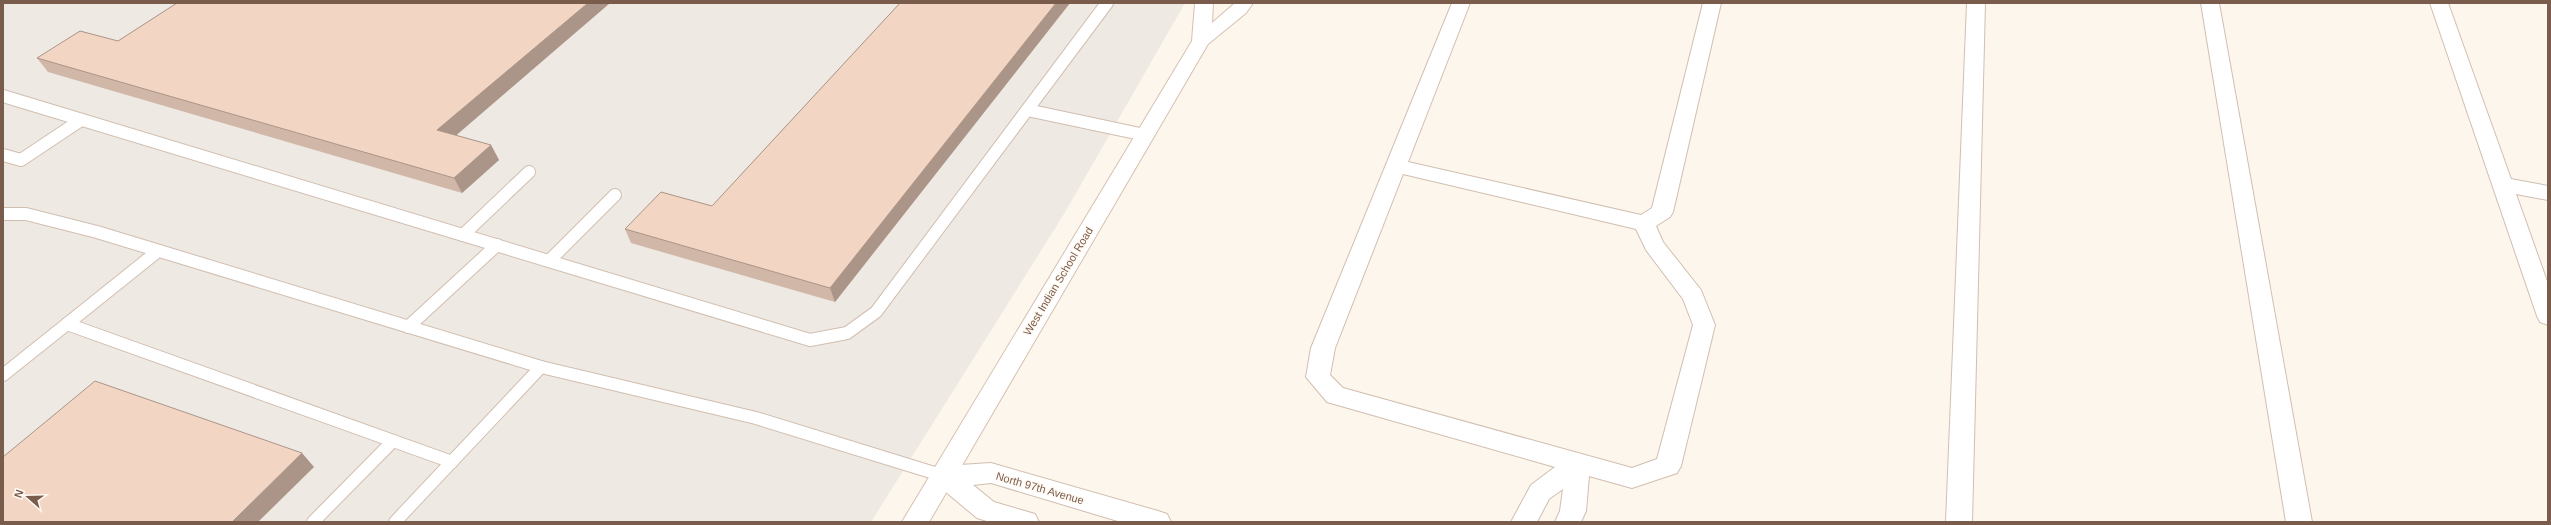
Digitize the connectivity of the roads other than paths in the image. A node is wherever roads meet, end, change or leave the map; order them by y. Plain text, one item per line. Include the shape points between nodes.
1 (1107, 3) edge
2 (1204, 3) edge
3 (1244, 3) edge
4 (1462, 3) edge
5 (1712, 3) edge
6 (1976, 3) edge
7 (2210, 3) edge
8 (2438, 3) edge
9 (1201, 41) junction
10 (3, 96) edge
11 (1026, 110) junction
12 (81, 120) junction
13 (1145, 135) junction
14 (3, 155) edge
15 (1396, 166) junction
16 (529, 172) dead end
17 (2501, 184) junction
18 (2548, 194) edge
19 (615, 195) dead end
20 (3, 214) edge
21 (1644, 223) junction
22 (463, 235) junction
23 (497, 245) junction
24 (158, 251) junction
25 (549, 261) junction
26 (2548, 316) edge
27 (67, 324) junction
28 (408, 327) junction
29 (541, 367) junction
30 (3, 375) edge
31 (393, 441) junction
32 (452, 462) junction
33 (1578, 464) junction
34 (944, 476) junction
35 (313, 522) edge
36 (396, 522) edge
37 (915, 522) edge
38 (1026, 522) edge
39 (1158, 522) edge
40 (1524, 522) edge
41 (1568, 522) edge
42 (1959, 522) edge
43 (2299, 522) edge

1 - 11 lane
2 - 9 street, West Indian School Road
3 - 9 street, West Indian School Road
4 - 15 street
5 - 21 street via 1662,212
6 - 42 street
7 - 43 street
8 - 17 street
9 - 13 street, West Indian School Road
10 - 12 lane
11 - 13 lane
11 - 25 lane via 876,312 847,333 810,340
12 - 14 lane via 20,160
12 - 22 lane
13 - 34 street, West Indian School Road
15 - 21 street
15 - 33 street via 1323,348 1318,377 1335,395
16 - 22 lane
17 - 18 street
17 - 26 street
19 - 25 lane
20 - 24 lane via 26,214
21 - 33 street via 1654,245 1693,296 1704,325 1668,466 1632,478
22 - 23 lane
23 - 25 lane
23 - 28 lane
24 - 27 lane
24 - 28 lane
27 - 30 lane
27 - 31 lane
28 - 29 lane
29 - 32 lane
29 - 34 lane via 756,418
31 - 32 lane
31 - 35 lane
32 - 36 lane
33 - 40 street via 1540,492
33 - 41 street via 1573,511
34 - 37 street, West Indian School Road
34 - 38 street via 986,510
34 - 39 street, North 97th Avenue via 991,473

